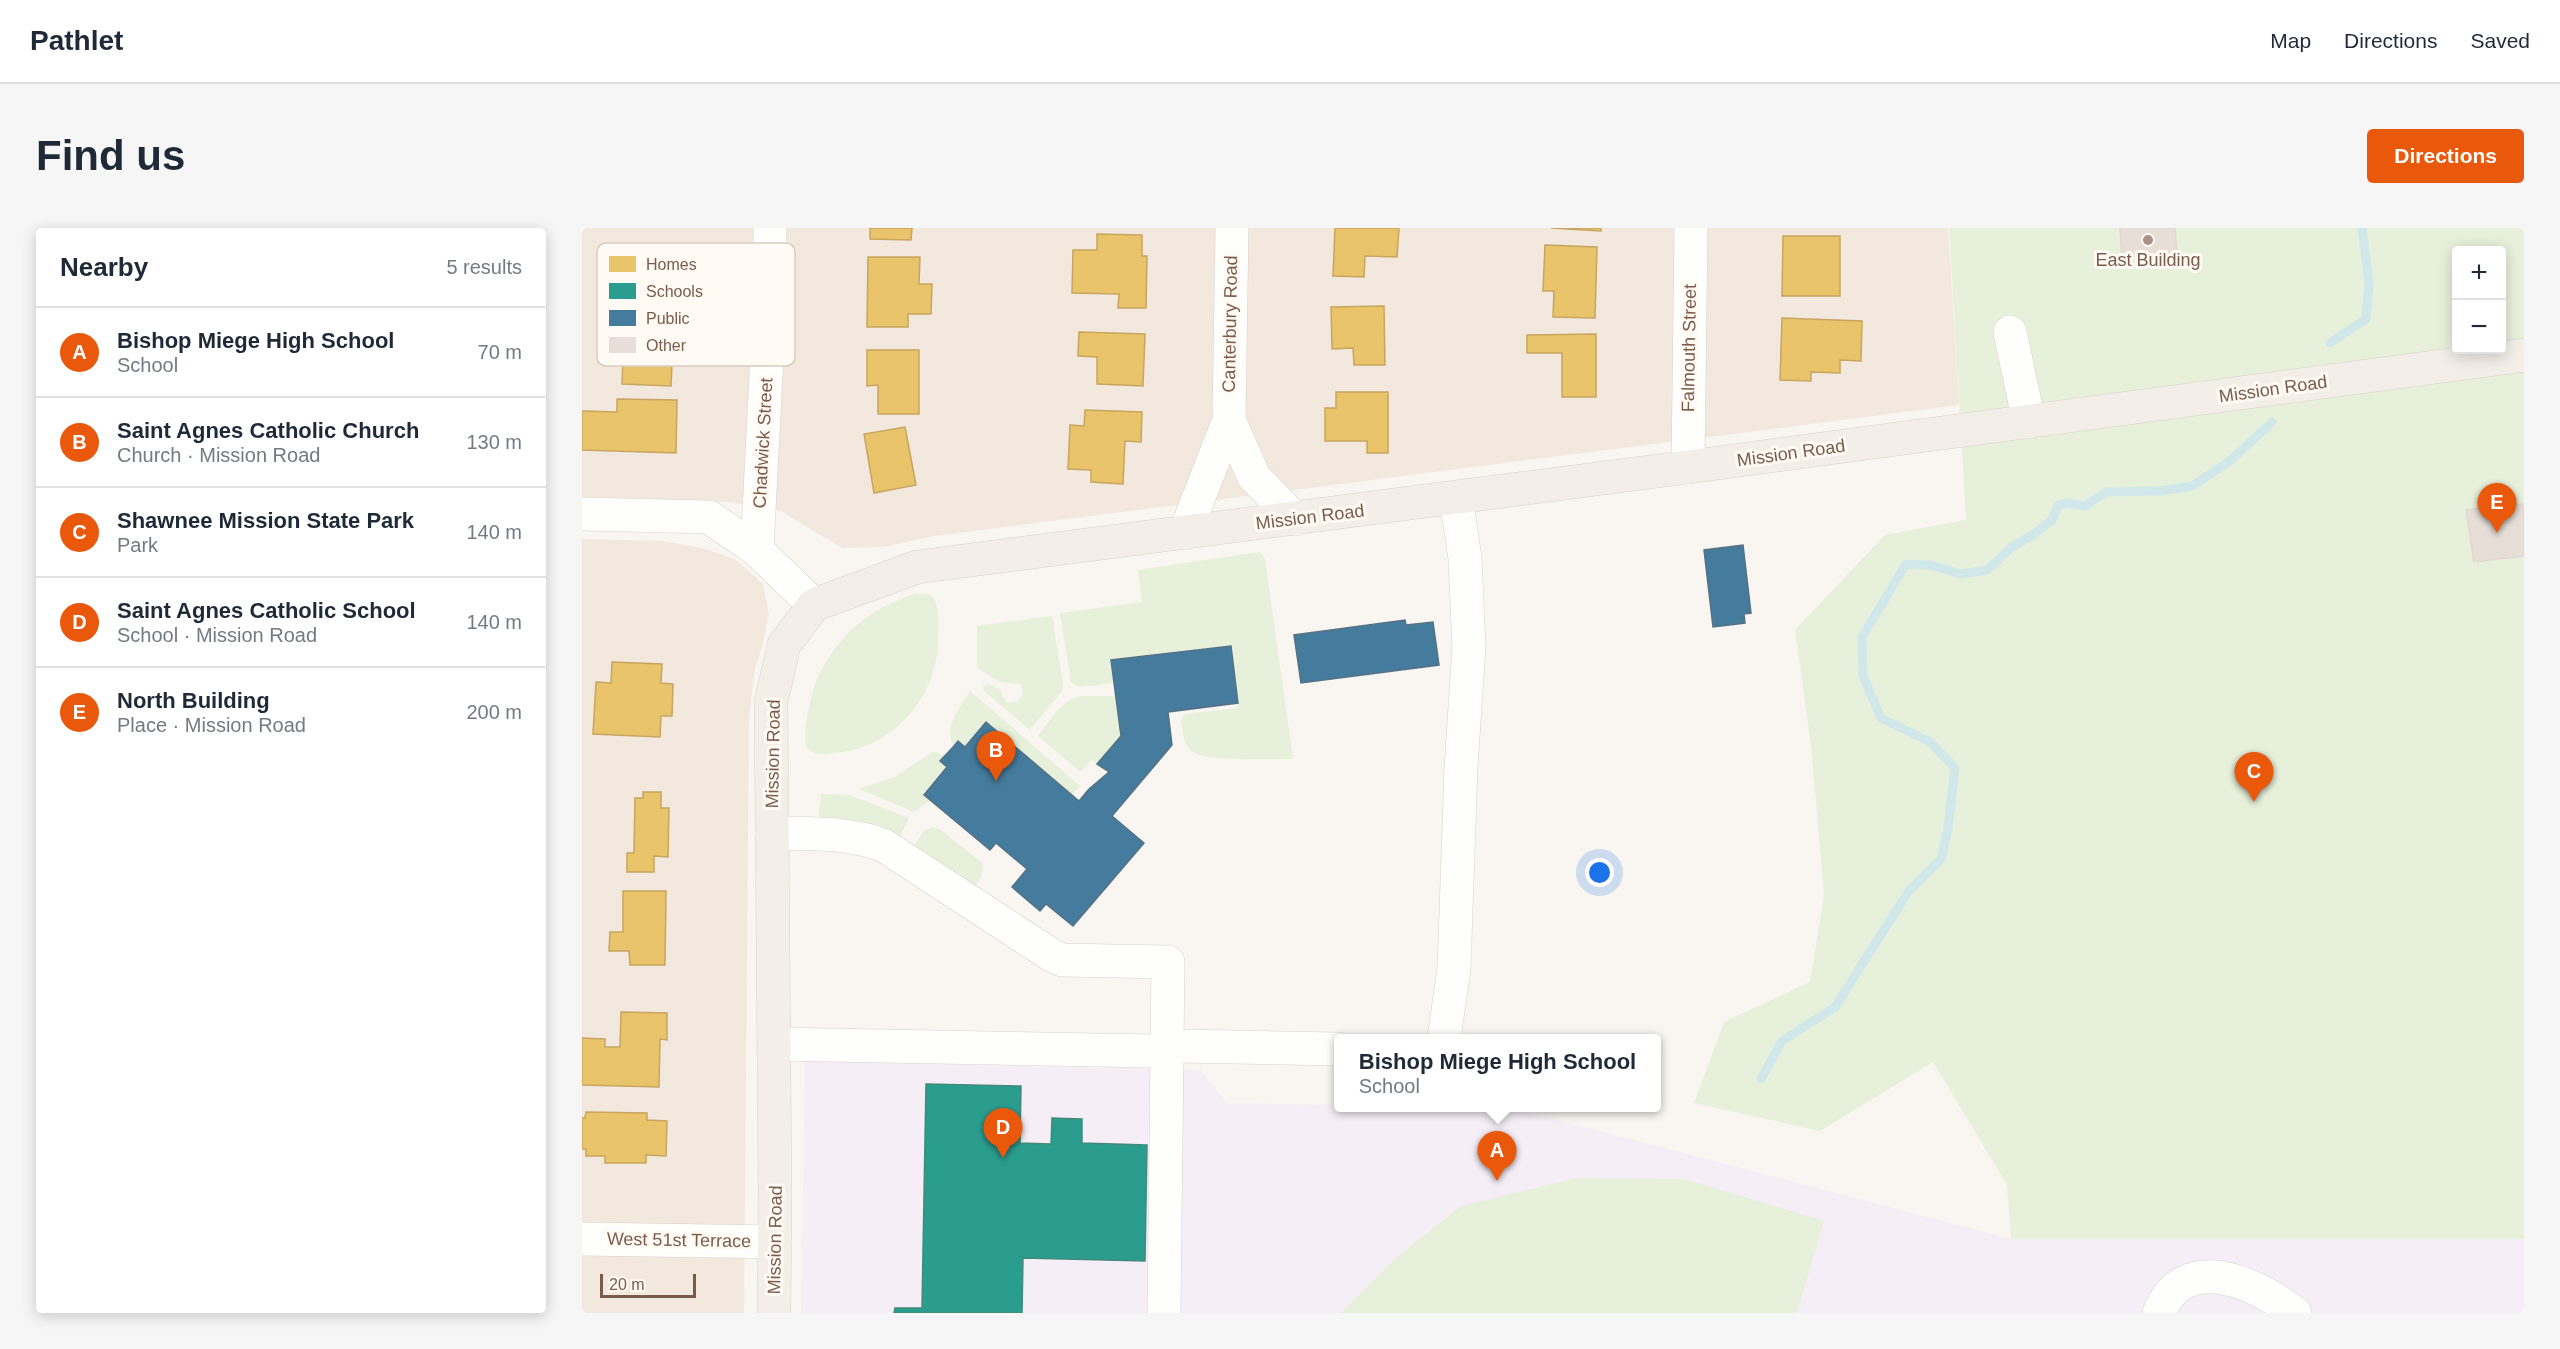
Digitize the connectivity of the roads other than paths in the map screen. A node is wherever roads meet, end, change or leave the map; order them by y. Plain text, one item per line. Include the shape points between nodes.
1 (770, 228) edge
2 (1232, 228) edge
3 (1691, 228) edge
4 (770, 243) edge
5 (2010, 332) dead end
6 (2524, 355) edge
7 (766, 366) edge
8 (1229, 420) junction
9 (2029, 422) junction
10 (1688, 467) junction
11 (1456, 498) junction
12 (582, 514) edge
13 (1295, 519) junction
14 (1185, 533) junction
15 (757, 550) junction
16 (814, 604) junction
17 (772, 833) junction
18 (1445, 1034) edge
19 (775, 1044) junction
20 (1175, 1048) junction
21 (1334, 1049) edge
22 (582, 1239) edge
23 (776, 1242) junction
24 (774, 1313) edge
25 (1164, 1313) edge
26 (2159, 1313) edge
27 (2295, 1313) edge

1 - 4 street, Chadwick Street
2 - 8 street, Canterbury Road
3 - 10 street, Falmouth Street
5 - 9 street
6 - 9 main road, Mission Road
7 - 15 street, Chadwick Street
8 - 13 street, Canterbury Road via 1254,477
8 - 14 street, Canterbury Road
9 - 10 main road, Mission Road
10 - 11 main road, Mission Road
11 - 13 main road, Mission Road
11 - 18 street via 1465,558 1469,647 1454,969
12 - 15 street via 709,517
13 - 14 main road, Mission Road
14 - 16 main road, Mission Road via 918,567
15 - 16 street
16 - 17 main road, Mission Road via 784,645 771,702
17 - 19 main road, Mission Road
17 - 20 street via 842,834 883,845 1062,960 1168,962
19 - 20 street via 1149,1051
19 - 23 main road, Mission Road
20 - 21 street
20 - 25 street
22 - 23 street, West 51st Terrace
23 - 24 main road, Mission Road
26 - 27 street via 2165,1299 2185,1281 2213,1276 2243,1281

